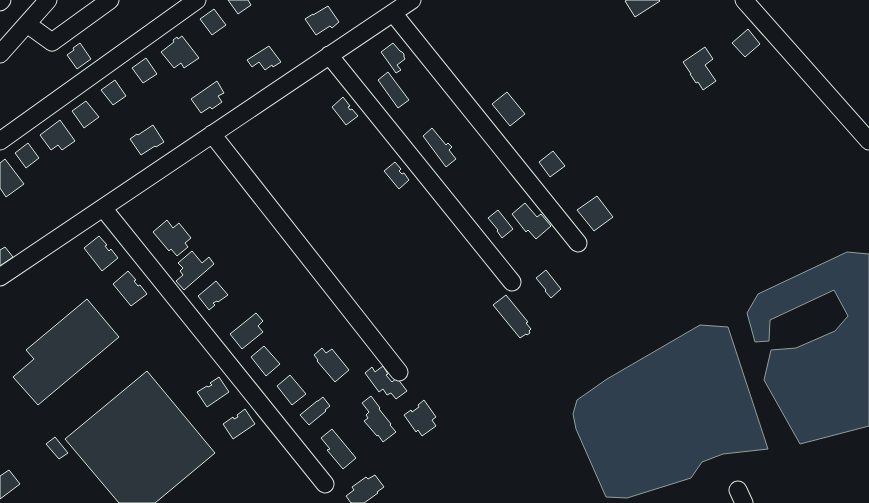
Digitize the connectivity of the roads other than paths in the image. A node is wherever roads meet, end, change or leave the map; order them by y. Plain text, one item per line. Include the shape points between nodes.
1 (2, 0) edge
2 (48, 0) edge
3 (110, 0) edge
4 (197, 0) edge
5 (412, 0) edge
6 (744, 0) edge
7 (0, 2) edge
8 (393, 13) junction
9 (27, 24) junction
10 (0, 54) edge
11 (329, 55) junction
12 (212, 134) junction
13 (0, 141) edge
14 (869, 141) edge
15 (103, 208) junction
16 (578, 243) dead end
17 (0, 277) edge
18 (512, 282) dead end
19 (399, 372) dead end
20 (325, 484) dead end

1 - 7 street
2 - 9 street
3 - 9 street via 52,42
4 - 13 street
5 - 8 street
6 - 14 street
8 - 11 street
8 - 16 street
9 - 10 street
11 - 12 street
11 - 18 street
12 - 15 street
12 - 19 street
15 - 17 street
15 - 20 street

